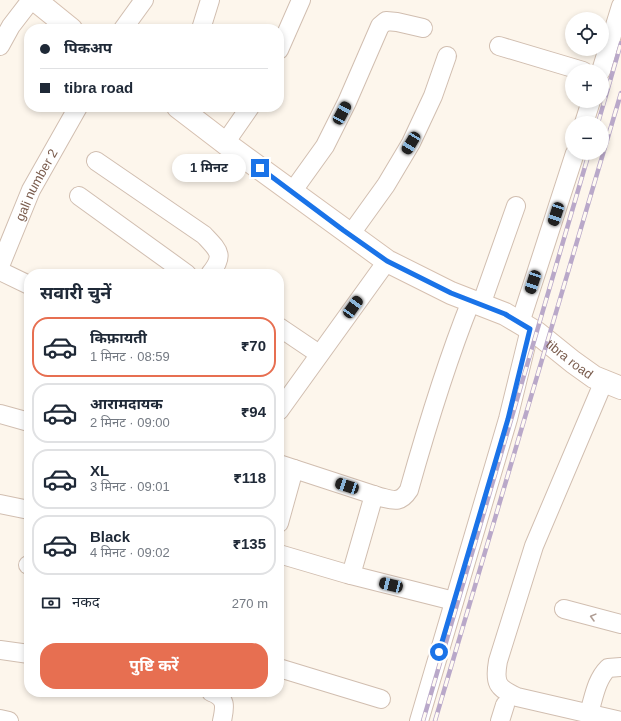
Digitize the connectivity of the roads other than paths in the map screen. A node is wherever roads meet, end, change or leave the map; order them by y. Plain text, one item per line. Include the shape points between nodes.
1 (31, 0) edge
2 (35, 0) edge
3 (144, 0) edge
4 (210, 0) edge
5 (301, 0) edge
6 (621, 6) edge
7 (65, 24) edge
8 (127, 24) edge
9 (203, 24) edge
10 (423, 28) dead end
11 (284, 39) edge
12 (0, 46) edge
13 (499, 46) dead end
14 (447, 56) dead end
15 (603, 64) edge
16 (565, 65) edge
17 (75, 112) edge
18 (185, 112) edge
19 (247, 112) edge
20 (225, 143) junction
21 (573, 160) edge
22 (96, 161) dead end
23 (292, 192) junction
24 (79, 196) dead end
25 (516, 206) dead end
26 (350, 235) junction
27 (387, 261) junction
28 (0, 266) edge
29 (180, 269) edge
30 (214, 269) edge
31 (0, 271) edge
32 (24, 283) edge
33 (476, 303) junction
34 (525, 326) junction
35 (284, 330) edge
36 (319, 354) junction
37 (613, 384) edge
38 (284, 404) edge
39 (0, 414) edge
40 (24, 421) edge
41 (287, 466) edge
42 (284, 487) edge
43 (374, 495) junction
44 (0, 504) edge
45 (24, 509) edge
46 (284, 555) edge
47 (351, 575) junction
48 (454, 601) junction
49 (564, 609) dead end
50 (621, 624) edge
51 (0, 650) edge
52 (24, 653) edge
53 (621, 667) edge
54 (284, 670) edge
55 (220, 697) edge
56 (382, 699) dead end
57 (589, 713) junction
58 (0, 719) edge
59 (9, 721) edge
60 (222, 721) edge
61 (419, 721) edge
62 (621, 721) edge

1 - 12 street
2 - 7 street
3 - 8 street
4 - 9 street
5 - 11 street
6 - 15 street
10 - 23 street via 397,22 386,22 380,26 325,146
13 - 16 street
14 - 26 street via 433,96 411,143 386,185
17 - 28 street, gali number 2 via 31,190
18 - 20 street, tibra road
19 - 20 street
20 - 23 street, tibra road
21 - 34 street
22 - 30 street via 204,235 216,248 220,257
23 - 26 street, tibra road
24 - 29 street
25 - 33 street
26 - 27 street, tibra road
27 - 33 street, tibra road
27 - 36 street
31 - 32 street
33 - 34 street, tibra road via 505,314
33 - 43 street via 456,340 430,416 409,490 404,498 395,501
34 - 37 street, tibra road via 594,377
34 - 48 street via 508,419
35 - 36 street
36 - 38 street
37 - 57 street via 534,546 495,675 498,684 517,697
39 - 40 street
41 - 42 street
41 - 43 street
43 - 47 street
44 - 45 street
46 - 47 street
47 - 48 street
48 - 61 street
50 -> 49 street
51 - 52 street
53 - 57 street via 608,668 602,674
54 - 56 street
55 - 60 street via 225,704
57 - 62 street
58 - 59 street

